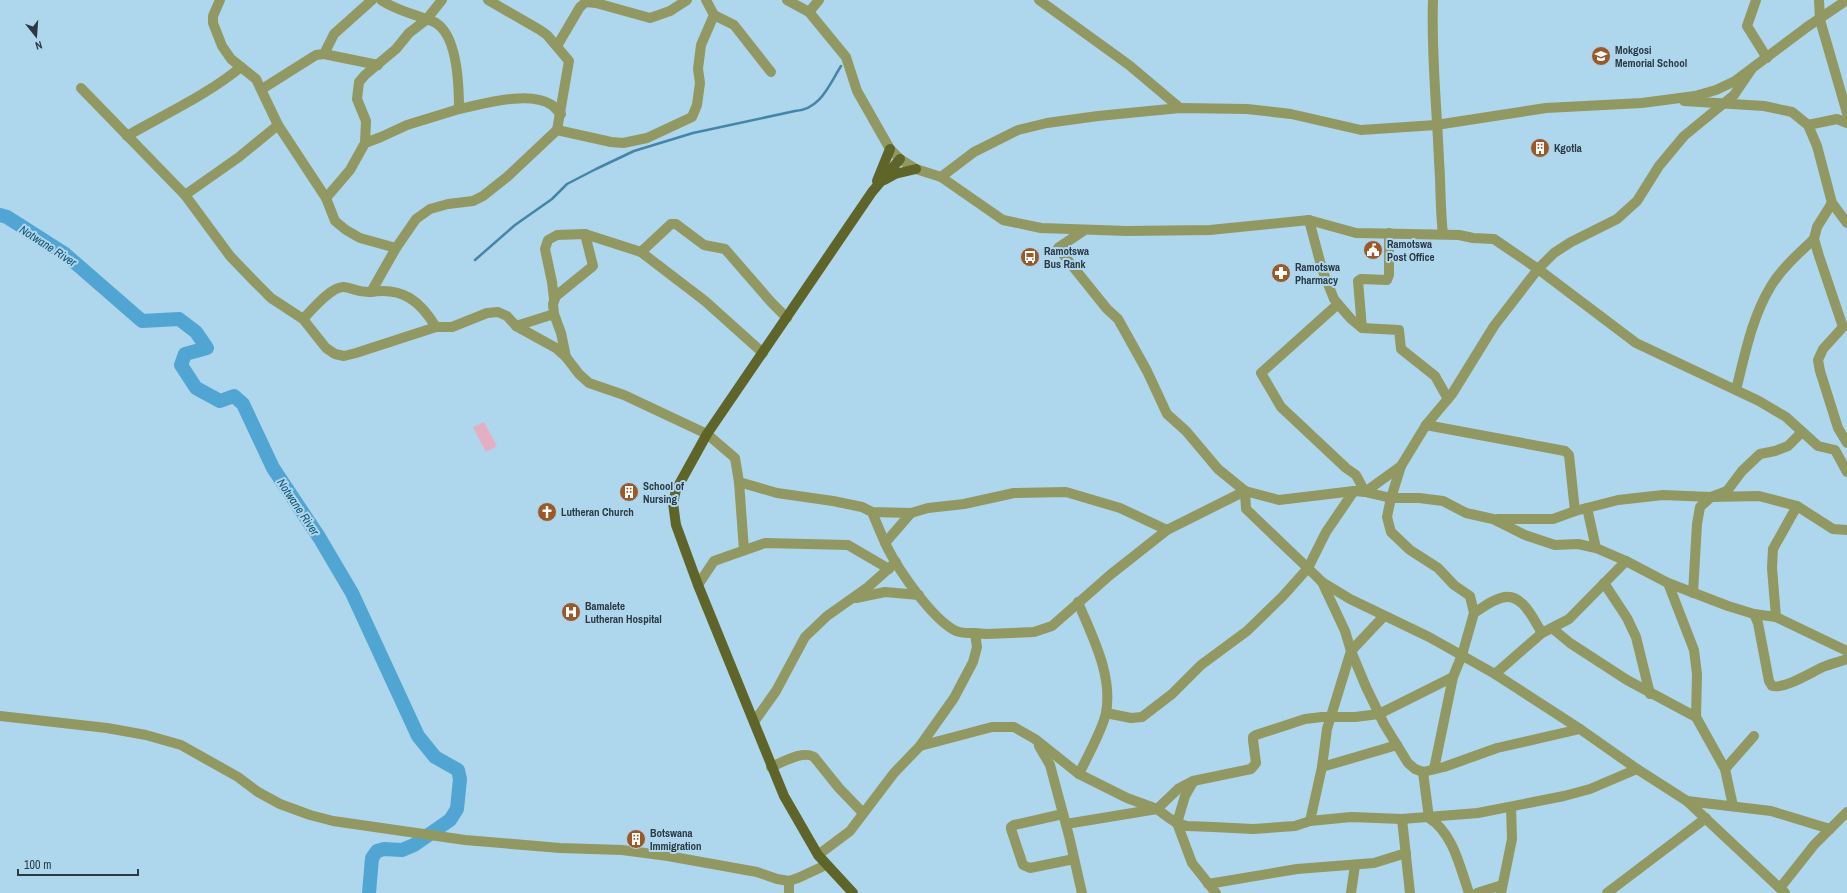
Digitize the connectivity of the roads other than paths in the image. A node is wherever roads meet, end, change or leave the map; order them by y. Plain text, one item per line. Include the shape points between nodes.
1 (220, 0) edge
2 (372, 0) edge
3 (381, 0) edge
4 (442, 0) edge
5 (488, 0) edge
6 (687, 0) edge
7 (706, 0) edge
8 (787, 0) edge
9 (819, 0) edge
10 (1039, 0) edge
11 (1433, 0) edge
12 (1756, 0) edge
13 (1819, 0) edge
14 (1847, 0) edge
15 (809, 12) junction
16 (714, 15) junction
17 (426, 20) junction
18 (1820, 20) junction
19 (556, 46) junction
20 (324, 54) junction
21 (1766, 58) junction
22 (378, 65) junction
23 (241, 67) junction
24 (1751, 70) junction
25 (771, 72) dead end
26 (81, 88) dead end
27 (262, 89) junction
28 (1675, 99) junction
29 (1722, 104) junction
30 (1180, 108) junction
31 (459, 109) junction
32 (1847, 113) edge
33 (561, 114) junction
34 (1847, 123) edge
35 (278, 125) junction
36 (1436, 125) junction
37 (1808, 126) junction
38 (557, 130) junction
39 (127, 136) junction
40 (365, 143) junction
41 (890, 149) junction
42 (900, 158) junction
43 (916, 169) junction
44 (941, 177) junction
45 (879, 184) junction
46 (872, 192) junction
47 (185, 195) junction
48 (326, 198) junction
49 (1832, 203) junction
50 (1309, 220) junction
51 (1847, 224) edge
52 (1083, 231) junction
53 (1389, 233) junction
54 (585, 234) junction
55 (1443, 234) junction
56 (1814, 239) junction
57 (396, 248) junction
58 (641, 252) junction
59 (1538, 269) junction
60 (371, 292) junction
61 (554, 299) junction
62 (1338, 304) junction
63 (554, 314) junction
64 (787, 318) junction
65 (303, 320) junction
66 (516, 326) junction
67 (436, 327) junction
68 (1362, 328) junction
69 (763, 353) junction
70 (566, 357) junction
71 (1736, 390) junction
72 (1448, 399) junction
73 (1426, 425) junction
74 (1802, 432) junction
75 (707, 434) junction
76 (1847, 444) edge
77 (1835, 450) junction
78 (1400, 466) junction
79 (1847, 472) edge
80 (739, 482) junction
81 (1245, 491) junction
82 (1354, 491) junction
83 (1365, 492) junction
84 (1711, 497) junction
85 (1390, 498) junction
86 (1797, 506) junction
87 (1587, 508) junction
88 (1575, 511) junction
89 (872, 512) junction
90 (911, 513) junction
91 (1493, 519) junction
92 (1167, 530) junction
93 (1847, 530) edge
94 (885, 543) junction
95 (1596, 548) junction
96 (744, 550) junction
97 (1626, 561) junction
98 (892, 565) junction
99 (1308, 568) junction
100 (1322, 582) junction
101 (1604, 583) junction
102 (1668, 583) junction
103 (698, 585) junction
104 (1693, 593) junction
105 (919, 595) junction
106 (852, 599) junction
107 (1078, 602) junction
108 (1474, 613) junction
109 (1754, 614) junction
110 (1384, 616) junction
111 (1776, 617) junction
112 (1552, 628) junction
113 (975, 632) junction
114 (1542, 633) junction
115 (1351, 651) junction
116 (1847, 651) edge
117 (1462, 656) junction
118 (1847, 659) edge
119 (1495, 674) junction
120 (1453, 677) junction
121 (1650, 694) junction
122 (1106, 713) junction
123 (1379, 714) junction
124 (0, 716) edge
125 (1330, 717) junction
126 (1696, 717) junction
127 (754, 722) junction
128 (1580, 729) junction
129 (1754, 736) dead end
130 (1035, 740) junction
131 (1397, 745) junction
132 (920, 746) junction
133 (771, 767) junction
134 (1322, 767) junction
135 (1434, 769) junction
136 (1637, 769) junction
137 (1725, 769) junction
138 (1423, 772) junction
139 (1079, 774) junction
140 (1193, 781) junction
141 (1687, 801) junction
142 (1733, 806) junction
143 (1511, 807) junction
144 (1157, 809) junction
145 (1847, 812) edge
146 (863, 813) junction
147 (1429, 818) junction
148 (1706, 818) junction
149 (1064, 819) junction
150 (1402, 820) junction
151 (1310, 821) junction
152 (1177, 823) junction
153 (1830, 829) junction
154 (1406, 853) junction
155 (818, 855) junction
156 (1074, 859) junction
157 (826, 865) junction
158 (1355, 865) junction
159 (789, 880) junction
160 (1208, 884) junction
161 (1502, 889) edge
162 (1783, 890) edge
163 (789, 893) edge
164 (853, 893) edge
165 (1082, 893) edge
166 (1216, 893) edge
167 (1350, 893) edge
168 (1410, 893) edge
169 (1468, 893) edge
170 (1477, 893) edge
171 (1607, 893) edge

1 - 23 street via 213,16 213,23 222,46 231,59
2 - 20 street via 334,34
3 - 17 street
4 - 17 street
5 - 19 street via 540,30
6 - 19 street via 670,11 650,18 596,2 586,2 580,7
7 - 16 street
8 - 15 street
9 - 15 street
10 - 30 street via 1129,65
11 - 36 street
12 - 21 street via 1747,26
13 - 18 street
14 - 18 street
15 - 41 street via 846,58 857,91
16 - 25 street via 734,25
16 - 38 street via 701,45 698,68 700,84 697,105 692,117 647,138 623,143
17 - 22 street via 409,33
17 - 31 street via 439,25 452,48 458,76
18 - 21 street
18 - 32 street
19 - 33 street via 570,61
20 - 22 street
20 - 27 street via 312,56
21 - 24 street
22 - 40 street via 365,75 357,91 357,98 366,121
23 - 27 street via 256,79
23 - 39 street via 227,79
24 - 28 street via 1716,90
24 - 29 street via 1734,95
26 - 39 street
27 - 35 street
28 - 29 street
28 - 36 street via 1546,108
29 - 37 street via 1764,106 1792,112
29 - 59 street via 1684,136 1659,166 1637,201 1618,219 1571,242 1554,253
30 - 36 street via 1247,108 1361,130
30 - 44 street via 1098,116 1018,130 974,152
31 - 33 street via 506,99 529,99 552,105
31 - 40 street via 406,125
33 - 38 street
34 - 37 street via 1837,119
35 - 47 street via 239,157
35 - 48 street
36 - 55 street
37 - 49 street via 1817,146
38 - 57 street via 483,196 473,201 430,209 416,219
39 - 47 street
40 - 48 street via 350,170
41 - 42 street
41 - 46 main road
42 - 43 street
42 - 45 main road
43 - 44 street
43 - 45 main road via 895,174
44 - 52 street via 1003,220 1041,228
45 - 46 main road
46 - 64 main road
47 - 65 street via 230,256 271,298
48 - 57 street via 335,221 346,230 376,244
49 - 51 street
49 - 56 street via 1817,227
50 - 52 street via 1210,230
50 - 53 street via 1356,233
50 - 62 street via 1322,269
52 - 81 street via 1058,248 1118,320 1147,371 1167,414 1186,431 1218,469
53 - 55 street
53 - 68 street via 1387,280 1358,281
54 - 58 street
54 - 61 street via 593,266
54 - 61 street via 557,235 548,240 545,249
55 - 59 street via 1494,239
56 - 71 street via 1786,266 1768,292 1758,312
56 - 76 street via 1843,327 1823,349 1818,360 1838,428
57 - 60 street
58 - 64 street via 671,224 676,224 704,245 725,248
58 - 69 street via 705,301
59 - 71 street via 1636,343
59 - 72 street via 1494,326
60 - 65 street via 356,292 340,287 331,291
60 - 67 street via 389,291 414,300 423,307
61 - 63 street
62 - 68 street
62 - 83 street via 1261,373 1281,407 1346,468 1356,474
63 - 66 street
63 - 70 street
64 - 69 main road
65 - 67 street via 326,348 344,356
66 - 67 street via 507,316 498,312 487,313 452,327
66 - 70 street via 556,348
68 - 72 street via 1399,330 1401,349 1435,376
69 - 75 main road
70 - 75 street via 589,383 624,394
71 - 74 street via 1786,417
72 - 73 street
73 - 78 street
73 - 88 street via 1565,451 1569,455
74 - 77 street via 1818,446
74 - 84 street via 1788,446 1760,454 1742,470 1727,491
75 - 80 street via 735,458
75 - 103 main road via 676,490 673,503 676,525
76 - 77 street
77 - 79 street
78 - 83 street
78 - 85 street
80 - 89 street via 777,493 862,507
80 - 96 street
81 - 82 street via 1279,500
81 - 92 street
81 - 99 street via 1246,509
82 - 83 street
82 - 99 street via 1326,532
83 - 85 street
84 - 86 street via 1759,496
84 - 87 street via 1663,495 1618,500
84 - 104 street via 1700,507
85 - 91 street via 1443,501 1466,513
85 - 108 street via 1387,517 1391,532 1410,550 1438,568 1454,585 1470,596
86 - 93 street via 1833,529
86 - 111 street via 1773,549
87 - 88 street
87 - 95 street
88 - 91 street via 1553,519
89 - 90 street
89 - 94 street
90 - 92 street via 1014,493 1066,492 1120,508
90 - 94 street
91 - 95 street via 1525,535 1555,545 1578,544
92 - 107 street
94 - 98 street
95 - 97 street
96 - 98 street via 765,542 848,545
96 - 103 street via 714,561
97 - 101 street
97 - 102 street
98 - 105 street
98 - 106 street
99 - 100 street
99 - 122 street via 1247,631 1201,665 1172,694 1142,717 1130,718
100 - 110 street
100 - 115 street via 1345,631
101 - 112 street via 1569,619
101 - 121 street via 1636,637
102 - 104 street
102 - 126 street via 1694,650 1697,674
103 - 127 main road
104 - 109 street
105 - 106 street via 885,592
105 - 113 street via 936,615 954,630 965,634
106 - 127 street via 827,616 805,637 776,690
107 - 113 street via 1044,630 998,634
107 - 122 street via 1107,681
108 - 114 street via 1501,598 1514,597 1524,604
108 - 117 street
109 - 111 street
109 - 118 street via 1772,686 1793,682 1824,666
110 - 115 street
110 - 117 street
111 - 116 street
112 - 114 street
112 - 121 street via 1570,643
113 - 132 street via 976,647 969,673
114 - 119 street
115 - 123 street
115 - 125 street
117 - 119 street
117 - 120 street
119 - 128 street
120 - 123 street
120 - 135 street
121 - 126 street
122 - 139 street
123 - 125 street
123 - 131 street
124 - 159 street via 107,728 181,745 280,804 325,819 465,840 622,850 757,872
125 - 134 street
125 - 140 street via 1304,719 1256,735 1253,737 1255,766
126 - 137 street
127 - 133 main road
128 - 135 street via 1497,748
128 - 136 street
129 - 137 street
130 - 132 street via 1014,727 992,727
130 - 139 street
130 - 149 street via 1050,765
131 - 134 street
131 - 138 street via 1408,763 1414,769
132 - 146 street via 894,773
133 - 146 street via 810,754
133 - 155 main road via 784,796
134 - 151 street
135 - 138 street
136 - 141 street
136 - 143 street via 1590,788
137 - 142 street
138 - 147 street
139 - 144 street
140 - 144 street via 1178,789
140 - 152 street via 1185,796
141 - 142 street
141 - 148 street
142 - 153 street via 1771,811
143 - 147 street
143 - 161 street via 1512,839
144 - 149 street
144 - 152 street
145 - 153 street
146 - 155 street via 850,830
147 - 150 street
147 - 169 street via 1439,824 1449,840
148 - 162 street
148 - 171 street
149 - 156 street
149 - 156 street via 1014,825 1011,829 1026,868
150 - 151 street via 1351,816
150 - 154 street
151 - 152 street via 1295,826 1253,828 1187,826
152 - 160 street via 1192,863
153 - 162 street via 1814,845
154 - 158 street via 1374,863
154 - 168 street
155 - 157 main road
156 - 165 street
157 - 159 street
157 - 164 main road
158 - 160 street via 1297,869
158 - 167 street
159 - 163 street
160 - 166 street
161 - 170 street

